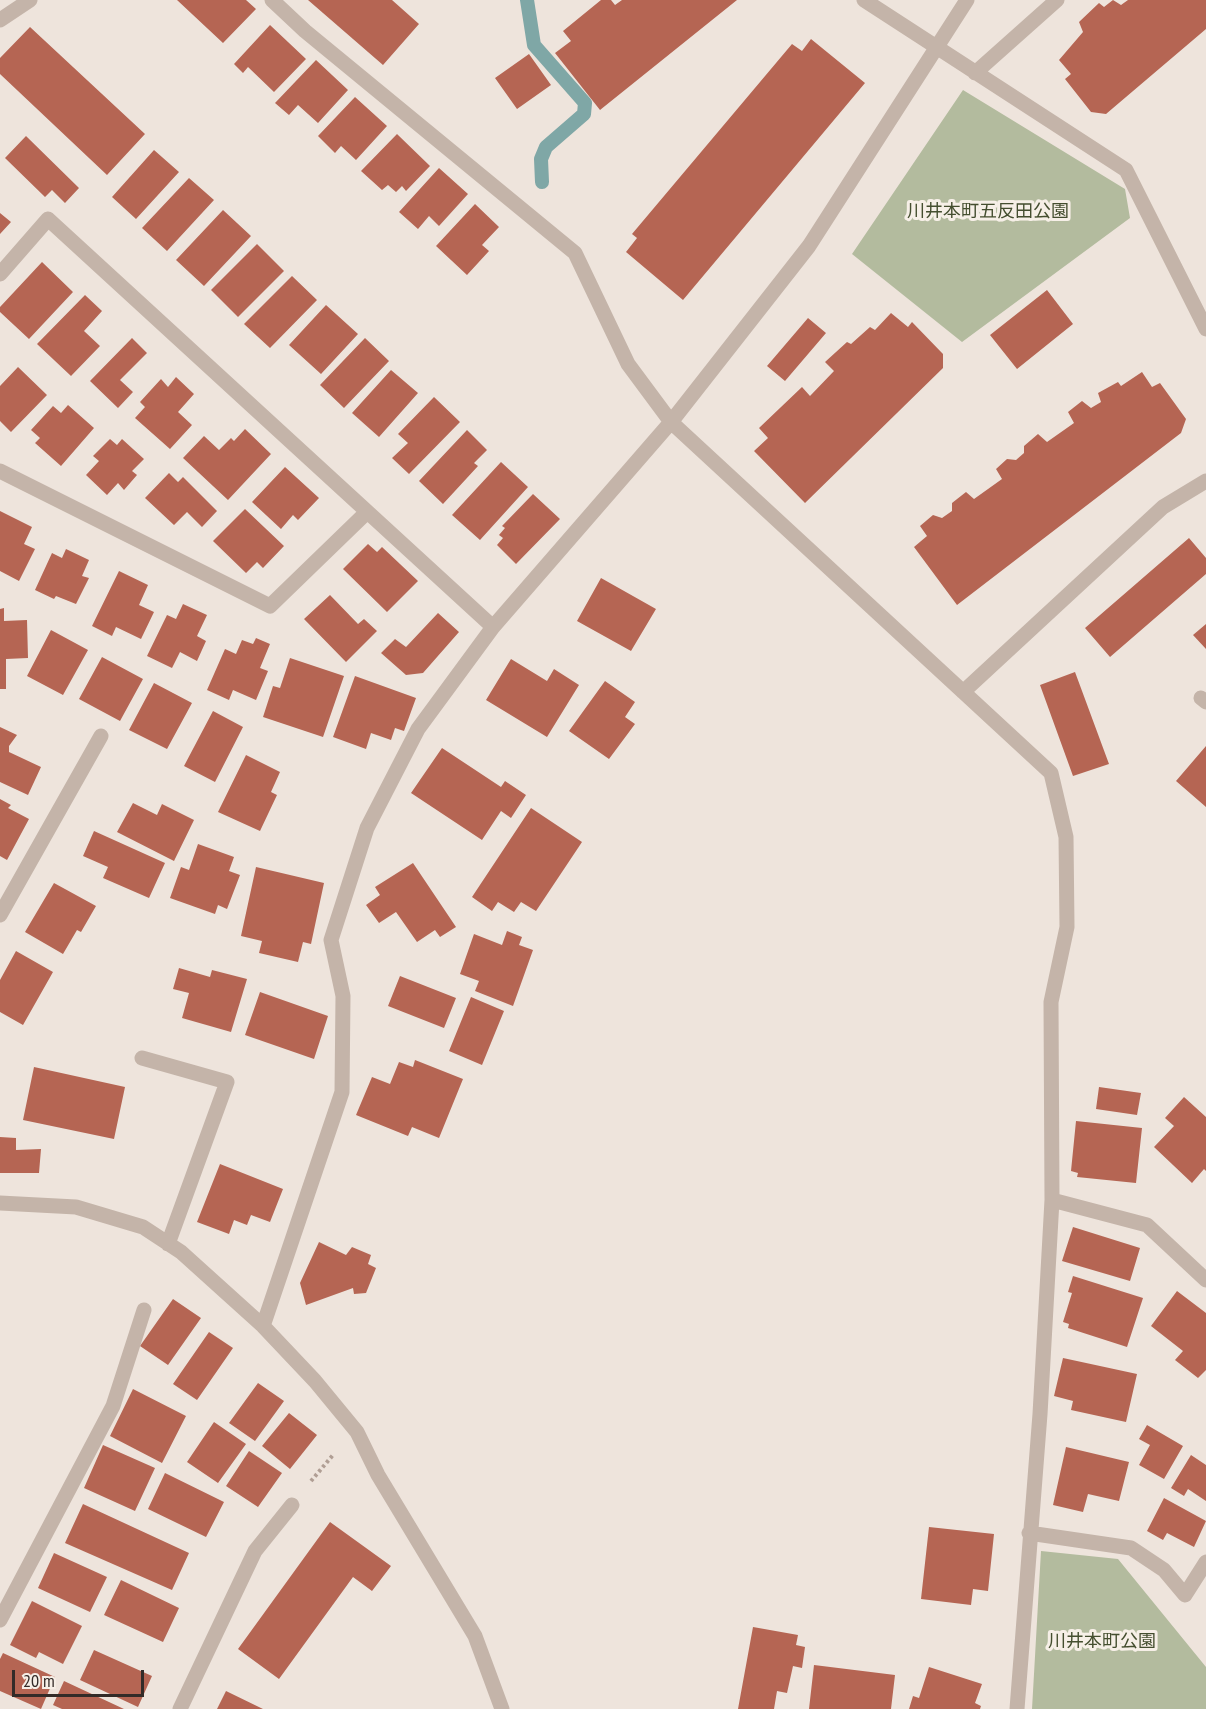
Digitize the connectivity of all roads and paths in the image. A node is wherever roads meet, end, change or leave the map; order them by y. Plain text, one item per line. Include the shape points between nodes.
1 (30, 0) edge
2 (272, 0) edge
3 (864, 0) edge
4 (967, 0) edge
5 (1057, 0) edge
6 (0, 20) edge
7 (937, 49) junction
8 (975, 73) junction
9 (0, 274) edge
10 (1206, 329) edge
11 (671, 422) junction
12 (0, 471) edge
13 (1206, 481) edge
14 (366, 513) junction
15 (493, 627) junction
16 (963, 692) junction
17 (101, 736) dead end
18 (0, 915) edge
19 (142, 1058) dead end
20 (1052, 1200) junction
21 (0, 1203) edge
22 (168, 1244) junction
23 (1206, 1280) edge
24 (144, 1310) dead end
25 (263, 1326) junction
26 (340, 1446) dead end
27 (292, 1505) joint
28 (1029, 1533) junction
29 (1206, 1562) edge
30 (0, 1620) edge
31 (180, 1709) edge
32 (502, 1709) edge
33 (1017, 1709) edge

1 - 6 street
2 - 11 street via 575,253 628,364
3 - 7 street
4 - 7 street
5 - 8 street
7 - 8 street
7 - 11 street via 808,246
8 - 10 street via 1126,170
9 - 14 street via 48,219
11 - 15 street
11 - 16 street
12 - 14 street via 270,606
13 - 16 street via 1163,507
14 - 15 street
15 - 25 street via 418,729 368,828 331,940 343,996 342,1092
16 - 20 street via 1051,773 1066,837 1067,927 1051,1002
17 - 18 street
19 - 22 street via 227,1082
20 - 23 street via 1147,1225
20 - 28 street
21 - 22 street via 76,1207 143,1227
22 - 25 street
24 - 30 street via 113,1406
25 - 32 street via 357,1432 378,1475 474,1636
26 - 27 path
27 - 31 street via 255,1551
28 - 29 street via 1131,1548 1164,1570 1185,1595
28 - 33 street

